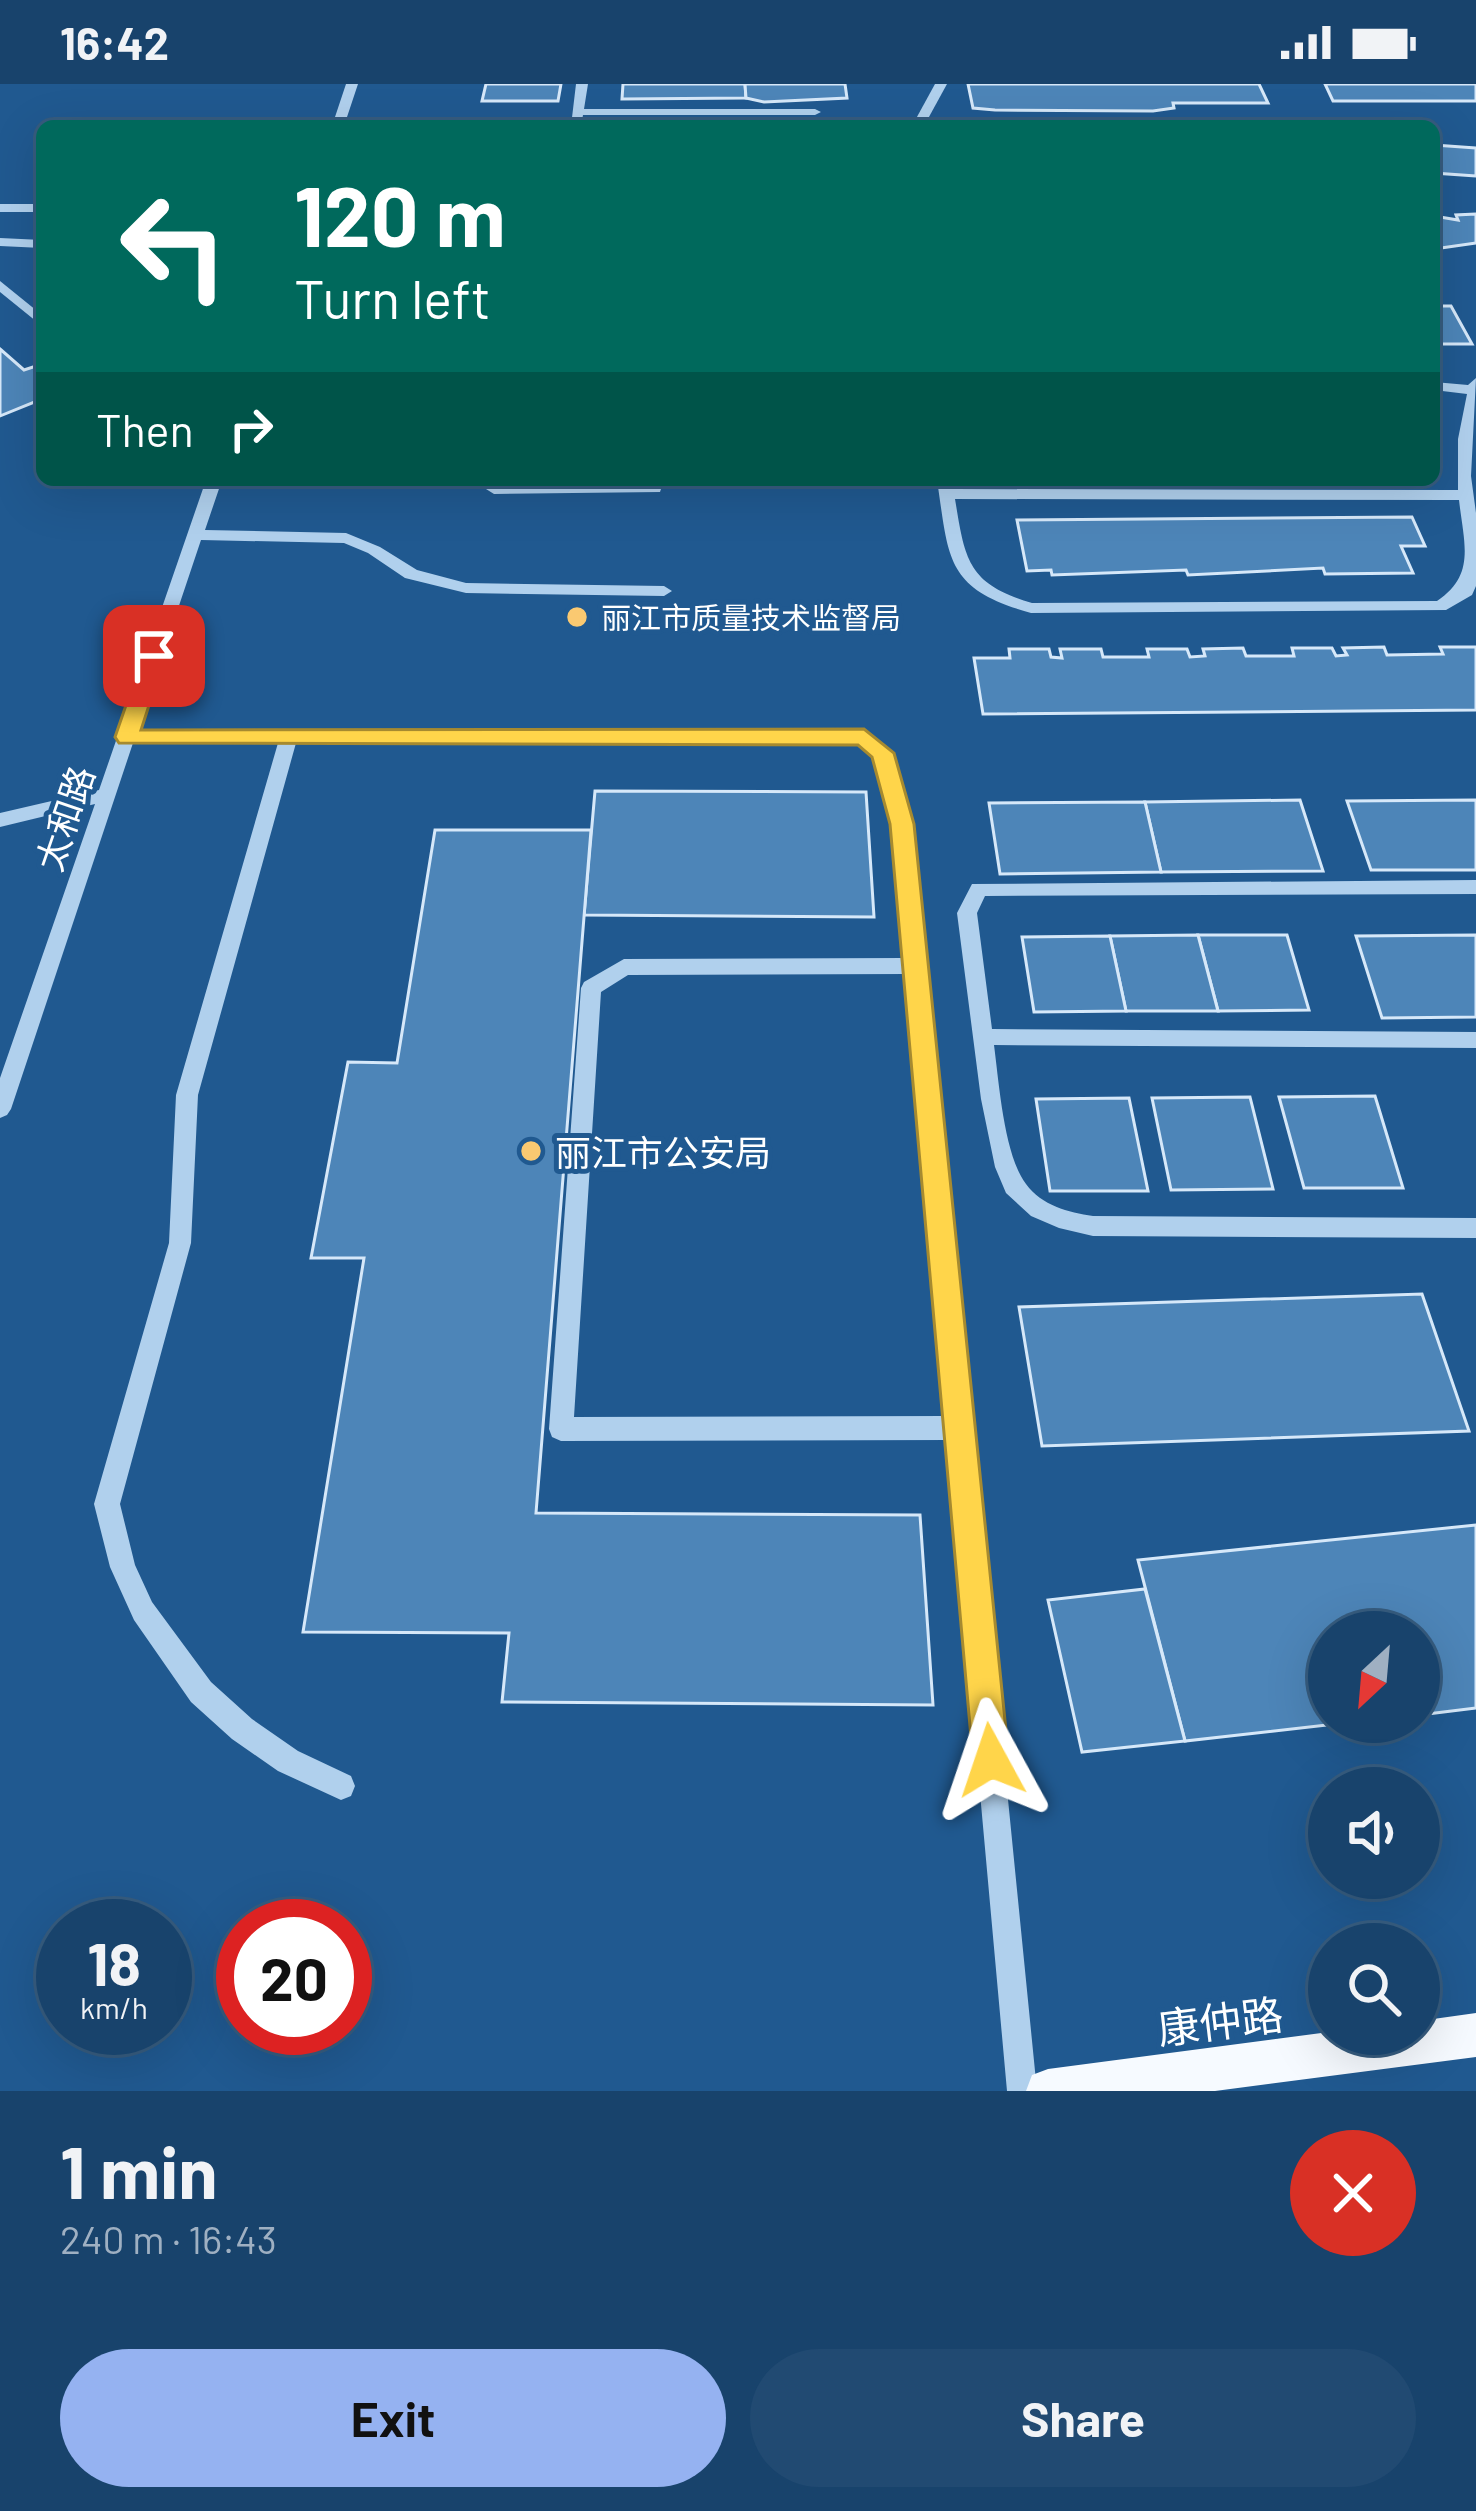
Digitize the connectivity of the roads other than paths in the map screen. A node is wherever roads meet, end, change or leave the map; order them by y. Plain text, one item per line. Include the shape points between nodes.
1 (352, 84) edge
2 (582, 84) edge
3 (941, 84) edge
4 (815, 112) dead end
5 (577, 119) edge
6 (340, 120) edge
7 (921, 120) edge
8 (36, 208) edge
9 (2, 211) edge
10 (0, 242) edge
11 (36, 244) edge
12 (0, 285) edge
13 (36, 317) edge
14 (1440, 386) edge
15 (1475, 386) edge
16 (212, 486) edge
17 (656, 486) edge
18 (946, 487) edge
19 (494, 489) dead end
20 (1466, 496) junction
21 (195, 535) junction
22 (664, 591) dead end
23 (127, 737) junction
24 (289, 737) junction
25 (106, 796) junction
26 (0, 820) edge
27 (1476, 887) edge
28 (915, 966) junction
29 (986, 1037) junction
30 (1476, 1040) edge
31 (0, 1109) edge
32 (1476, 1228) edge
33 (959, 1428) junction
34 (341, 1786) dead end
35 (1476, 2035) edge
36 (1022, 2091) edge
37 (1048, 2091) edge

1 - 6 street
2 - 5 street
3 - 7 street
4 - 5 street
8 - 9 street
10 - 11 street
12 - 13 street
14 - 15 street
15 - 20 street
16 - 21 street, 太和路
17 - 19 street
18 - 20 street
18 - 20 street via 962,571 983,592 1031,608 1440,606 1472,580
21 - 22 street via 346,538 411,574 466,588
21 - 23 street, 太和路
23 - 24 street
23 - 25 street, 太和路
24 - 28 street via 864,737 883,753 902,824
24 - 34 street via 188,1095 180,1244 107,1504 143,1611 201,1692 288,1761
25 - 26 street
25 - 31 street, 太和路
27 - 29 street via 979,889 967,913
28 - 33 street
28 - 33 street via 624,967 591,988 561,1429
29 - 30 street
29 - 32 street via 1005,1170 1051,1216 1094,1226
33 - 36 street
35 - 37 main road, 康仲路

